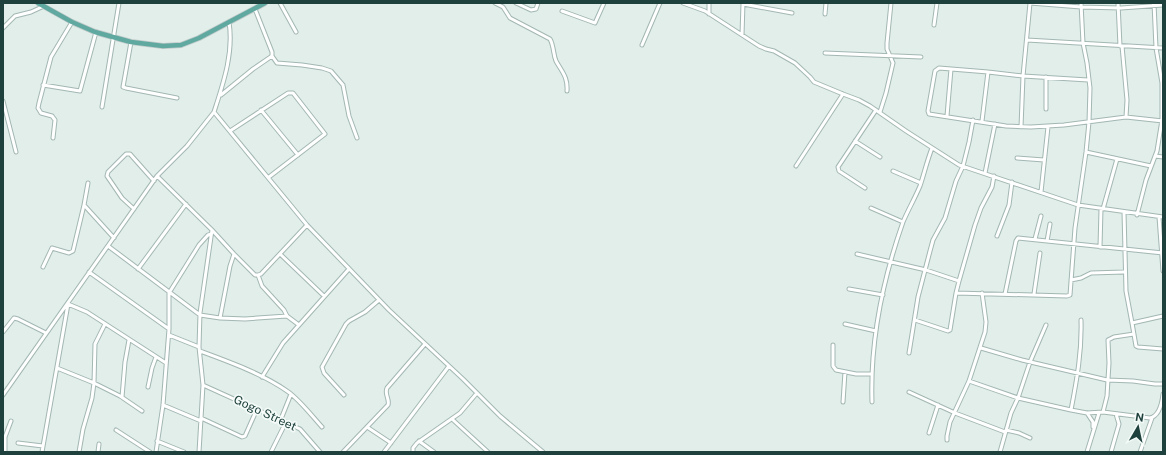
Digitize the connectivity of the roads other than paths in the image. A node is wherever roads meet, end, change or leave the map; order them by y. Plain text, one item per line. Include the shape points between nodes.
1 (38, 3) edge
2 (49, 3) edge
3 (119, 3) edge
4 (265, 3) edge
5 (280, 3) edge
6 (496, 3) edge
7 (516, 3) edge
8 (538, 3) edge
9 (604, 3) edge
10 (660, 3) edge
11 (684, 3) edge
12 (709, 3) edge
13 (826, 3) edge
14 (891, 3) edge
15 (937, 3) edge
16 (1030, 3) edge
17 (1118, 3) edge
18 (743, 4) edge
19 (1155, 4) edge
20 (1081, 5) edge
21 (1163, 5) edge
22 (46, 7) junction
23 (1118, 8) junction
24 (255, 9) junction
25 (562, 11) dead end
26 (792, 13) dead end
27 (709, 14) junction
28 (825, 14) dead end
29 (72, 22) junction
30 (230, 22) junction
31 (934, 25) dead end
32 (3, 28) edge
33 (96, 32) junction
34 (296, 32) dead end
35 (742, 35) junction
36 (113, 38) junction
37 (1026, 40) junction
38 (131, 42) junction
39 (1082, 43) junction
40 (642, 45) dead end
41 (1121, 46) junction
42 (1156, 48) junction
43 (1163, 48) edge
44 (825, 54) dead end
45 (272, 56) junction
46 (890, 57) junction
47 (921, 57) dead end
48 (951, 69) junction
49 (988, 72) junction
50 (1023, 76) junction
51 (1046, 78) junction
52 (1088, 80) junction
53 (1162, 80) edge
54 (43, 85) junction
55 (567, 91) dead end
56 (843, 94) junction
57 (219, 96) junction
58 (177, 98) dead end
59 (3, 101) edge
60 (102, 107) dead end
61 (1046, 109) dead end
62 (261, 110) junction
63 (878, 111) junction
64 (214, 112) junction
65 (947, 116) junction
66 (1126, 117) junction
67 (973, 120) junction
68 (1163, 120) edge
69 (982, 122) junction
70 (1089, 122) junction
71 (995, 124) junction
72 (1021, 127) junction
73 (1048, 127) junction
74 (230, 132) junction
75 (53, 138) dead end
76 (357, 138) dead end
77 (855, 141) junction
78 (932, 148) junction
79 (16, 152) dead end
80 (1086, 152) junction
81 (298, 155) junction
82 (1155, 156) junction
83 (880, 157) dead end
84 (1163, 157) edge
85 (1017, 158) dead end
86 (1117, 159) junction
87 (1044, 160) junction
88 (796, 166) dead end
89 (963, 166) junction
90 (1151, 166) junction
91 (893, 171) dead end
92 (986, 173) junction
93 (157, 176) junction
94 (994, 176) junction
95 (269, 178) junction
96 (154, 181) junction
97 (1012, 182) junction
98 (88, 183) dead end
99 (921, 183) junction
100 (865, 188) dead end
101 (1041, 192) junction
102 (84, 204) junction
103 (186, 204) junction
104 (1078, 205) junction
105 (871, 208) dead end
106 (134, 209) junction
107 (1102, 209) junction
108 (1124, 212) junction
109 (1137, 214) junction
110 (1041, 216) dead end
111 (1161, 217) edge
112 (903, 222) junction
113 (1050, 224) dead end
114 (307, 225) junction
115 (212, 230) junction
116 (211, 234) junction
117 (997, 236) dead end
118 (114, 238) junction
119 (1035, 239) junction
120 (1047, 241) junction
121 (1074, 244) junction
122 (108, 246) junction
123 (1100, 247) junction
124 (1124, 249) junction
125 (1162, 252) edge
126 (1040, 253) dead end
127 (234, 254) junction
128 (280, 254) junction
129 (856, 254) dead end
130 (891, 261) junction
131 (43, 267) dead end
132 (138, 269) junction
133 (349, 269) junction
134 (926, 270) junction
135 (1163, 271) edge
136 (89, 272) junction
137 (1124, 272) junction
138 (258, 276) junction
139 (1071, 280) junction
140 (959, 281) junction
141 (850, 290) dead end
142 (169, 292) junction
143 (956, 293) junction
144 (982, 293) junction
145 (1005, 294) junction
146 (1034, 294) junction
147 (883, 295) junction
148 (324, 296) junction
149 (379, 300) junction
150 (68, 304) junction
151 (200, 315) junction
152 (287, 316) junction
153 (1163, 316) edge
154 (220, 318) junction
155 (915, 320) junction
156 (1081, 320) dead end
157 (1132, 323) junction
158 (105, 324) junction
159 (845, 324) dead end
160 (299, 325) junction
161 (1046, 325) dead end
162 (169, 329) junction
163 (876, 331) junction
164 (3, 332) edge
165 (46, 333) junction
166 (1134, 334) junction
167 (169, 335) junction
168 (129, 340) junction
169 (425, 344) junction
170 (834, 344) dead end
171 (199, 347) junction
172 (981, 348) junction
173 (1163, 349) edge
174 (200, 351) junction
175 (909, 353) dead end
176 (156, 357) junction
177 (1030, 362) junction
178 (166, 363) junction
179 (449, 366) junction
180 (57, 368) junction
181 (845, 372) junction
182 (871, 374) junction
183 (1078, 374) junction
184 (262, 377) junction
185 (1107, 380) junction
186 (970, 381) junction
187 (94, 383) junction
188 (1163, 384) edge
189 (203, 385) junction
190 (148, 387) dead end
191 (909, 392) dead end
192 (477, 393) junction
193 (291, 394) junction
194 (1163, 394) edge
195 (3, 395) edge
196 (344, 395) dead end
197 (122, 397) junction
198 (1018, 398) junction
199 (842, 402) dead end
200 (872, 402) dead end
201 (163, 405) junction
202 (938, 405) junction
203 (257, 410) junction
204 (1071, 410) junction
205 (142, 411) dead end
206 (1101, 412) junction
207 (955, 413) junction
208 (1087, 413) junction
209 (1116, 414) junction
210 (1152, 418) junction
211 (281, 419) junction
212 (452, 419) junction
213 (201, 420) junction
214 (11, 421) dead end
215 (286, 422) junction
216 (322, 427) dead end
217 (368, 427) junction
218 (1093, 429) junction
219 (116, 430) dead end
220 (1005, 431) junction
221 (929, 433) dead end
222 (1030, 438) dead end
223 (947, 440) dead end
224 (157, 441) junction
225 (419, 441) junction
226 (18, 443) dead end
227 (391, 443) junction
228 (99, 444) dead end
229 (43, 446) junction
230 (5, 452) edge
231 (42, 452) edge
232 (79, 452) edge
233 (98, 452) edge
234 (150, 452) edge
235 (156, 452) edge
236 (184, 452) edge
237 (199, 452) edge
238 (271, 452) edge
239 (320, 452) edge
240 (343, 452) edge
241 (384, 452) edge
242 (413, 452) edge
243 (434, 452) edge
244 (488, 452) edge
245 (543, 452) edge
246 (1000, 452) edge
247 (1087, 452) edge
248 (1110, 452) edge
249 (1140, 452) edge

1 - 22 main road
2 - 22 street
3 - 36 street
4 - 24 main road
5 - 34 street
6 - 55 street via 503,7 510,18 550,39 556,60 567,81
7 - 8 street via 531,10 536,9
9 - 25 street via 594,23
10 - 40 street
11 - 27 street
12 - 27 street
13 - 28 street
14 - 46 street via 887,43
15 - 31 street
16 - 20 street
16 - 37 street
17 - 23 street
18 - 26 street
18 - 35 street
19 - 21 street
19 - 23 street
19 - 42 street
20 - 23 street
20 - 39 street
22 - 29 main road
22 - 32 street via 15,16
23 - 41 street
24 - 30 main road
24 - 45 street
27 - 35 street
29 - 33 main road
29 - 54 street via 51,57
30 - 38 main road via 181,45 163,46
30 - 57 street via 230,45
33 - 36 main road
33 - 54 street via 80,91
35 - 56 street via 795,63 814,82
36 - 38 main road
36 - 60 street
37 - 39 street
37 - 50 street
38 - 58 street via 123,87
39 - 41 street
39 - 52 street
41 - 42 street
41 - 66 street via 1127,100
42 - 43 street
42 - 53 street
44 - 46 street
45 - 57 street
45 - 76 street via 277,63 331,71 343,85 349,116
46 - 47 street
46 - 63 street via 892,69
48 - 49 street
48 - 65 street
48 - 65 street via 939,68 935,71 928,111 930,114
49 - 50 street
49 - 69 street
50 - 51 street
50 - 72 street
51 - 52 street
51 - 61 street
52 - 70 street
53 - 68 street
54 - 75 street via 38,108 41,113 52,116 55,120
56 - 63 street
56 - 88 street
57 - 64 street
59 - 79 street
62 - 74 street
62 - 81 street
62 - 81 street via 288,92 293,93 325,134
63 - 77 street
63 - 78 street
64 - 74 street
64 - 93 street via 187,146
65 - 67 street
66 - 68 street
66 - 70 street
67 - 69 street
67 - 89 street
68 - 82 street
69 - 71 street
70 - 73 street
70 - 80 street
71 - 72 street
71 - 92 street
72 - 73 street
73 - 87 street
74 - 95 street
77 - 83 street
77 - 100 street via 838,166 838,170
78 - 89 street
78 - 99 street
80 - 86 street
80 - 104 street
81 - 95 street
82 - 84 street
82 - 90 street
85 - 87 street
86 - 90 street
86 - 107 street
87 - 101 street
89 - 92 street
89 - 134 street via 956,180 945,218 934,240
90 - 109 street
91 - 99 street
92 - 94 street
93 - 96 street
93 - 103 street
94 - 97 street
94 - 140 street via 975,225
95 - 114 street
96 - 106 street
96 - 106 street via 130,154 126,154 108,172 106,176 122,198
97 - 101 street
97 - 117 street via 1009,205
98 - 102 street
99 - 112 street
101 - 104 street
102 - 118 street
102 - 131 street via 74,251 69,253 52,248
103 - 115 street
103 - 132 street
104 - 107 street
104 - 121 street
105 - 112 street
106 - 118 street
107 - 108 street
107 - 123 street
108 - 109 street
108 - 124 street
109 - 111 street
110 - 119 street
111 - 125 street
112 - 130 street
113 - 120 street
114 - 128 street
114 - 133 street
115 - 116 street
115 - 127 street
116 - 142 street via 199,245
116 - 151 street
118 - 122 street
119 - 120 street
119 - 145 street via 1017,238
120 - 121 street
121 - 123 street
121 - 139 street
122 - 132 street
122 - 136 street
123 - 124 street
124 - 125 street
124 - 137 street
125 - 135 street
126 - 146 street
127 - 138 street
127 - 154 street
128 - 138 street
128 - 148 street
129 - 130 street
130 - 134 street
130 - 147 street
132 - 142 street
133 - 148 street
133 - 149 street
134 - 140 street
134 - 155 street via 918,297
136 - 150 street
136 - 162 street
137 - 139 street via 1091,273
137 - 157 street
138 - 152 street via 262,286
139 - 146 street via 1069,296
140 - 143 street
141 - 147 street
142 - 151 street
142 - 162 street
143 - 144 street
143 - 155 street via 949,331
144 - 145 street
144 - 172 street via 987,327
145 - 146 street
147 - 163 street
148 - 160 street
149 - 169 street
149 - 196 street via 346,324 322,367 324,373
150 - 158 street
150 - 165 street
150 - 180 street
151 - 154 street
151 - 171 street
152 - 154 street
152 - 160 street
153 - 157 street
155 - 175 street
156 - 183 street
157 - 166 street
158 - 168 street
158 - 187 street via 96,344
159 - 163 street
160 - 184 street via 283,344
161 - 177 street
162 - 167 street
163 - 182 street
164 - 165 street via 14,318
165 - 195 street
166 - 173 street via 1138,347
166 - 185 street via 1108,340
167 - 171 street
167 - 178 street
168 - 176 street
168 - 197 street
169 - 179 street
169 - 217 street via 387,388 385,392 388,405
170 - 181 street via 834,368
171 - 174 street
172 - 177 street
172 - 186 street
174 - 184 street
174 - 189 street
176 - 178 street
176 - 190 street
177 - 183 street
177 - 198 street
178 - 201 street
179 - 192 street
179 - 227 street
180 - 187 street
180 - 229 street
181 - 182 street
181 - 199 street
182 - 200 street
183 - 185 street
183 - 204 street
184 - 193 street
185 - 188 street
185 - 206 street via 1107,396
186 - 198 street
186 - 207 street
187 - 197 street
187 - 232 street
189 - 203 street, Gogo Street
189 - 213 street
191 - 202 street
192 - 212 street via 460,414
192 - 245 street
193 - 211 street
193 - 216 street
194 - 210 street via 1160,408
197 - 205 street
198 - 204 street
198 - 220 street
201 - 213 street
201 - 224 street
202 - 207 street
202 - 221 street
203 - 211 street, Gogo Street
203 - 213 street via 245,436 242,437
204 - 208 street
206 - 208 street
206 - 209 street
206 - 218 street
207 - 220 street
207 - 223 street via 950,422
208 - 218 street via 1093,422
209 - 210 street
209 - 248 street via 1119,424
210 - 249 street
211 - 215 street, Gogo Street
212 - 225 street
212 - 244 street
213 - 237 street
214 - 230 street via 5,437
215 - 238 street
215 - 239 street, Gogo Street via 302,431
217 - 227 street
217 - 240 street
218 - 247 street
219 - 234 street
220 - 222 street
220 - 246 street
224 - 235 street
224 - 236 street
225 - 242 street
225 - 243 street
226 - 229 street
227 - 241 street
228 - 233 street
229 - 231 street

